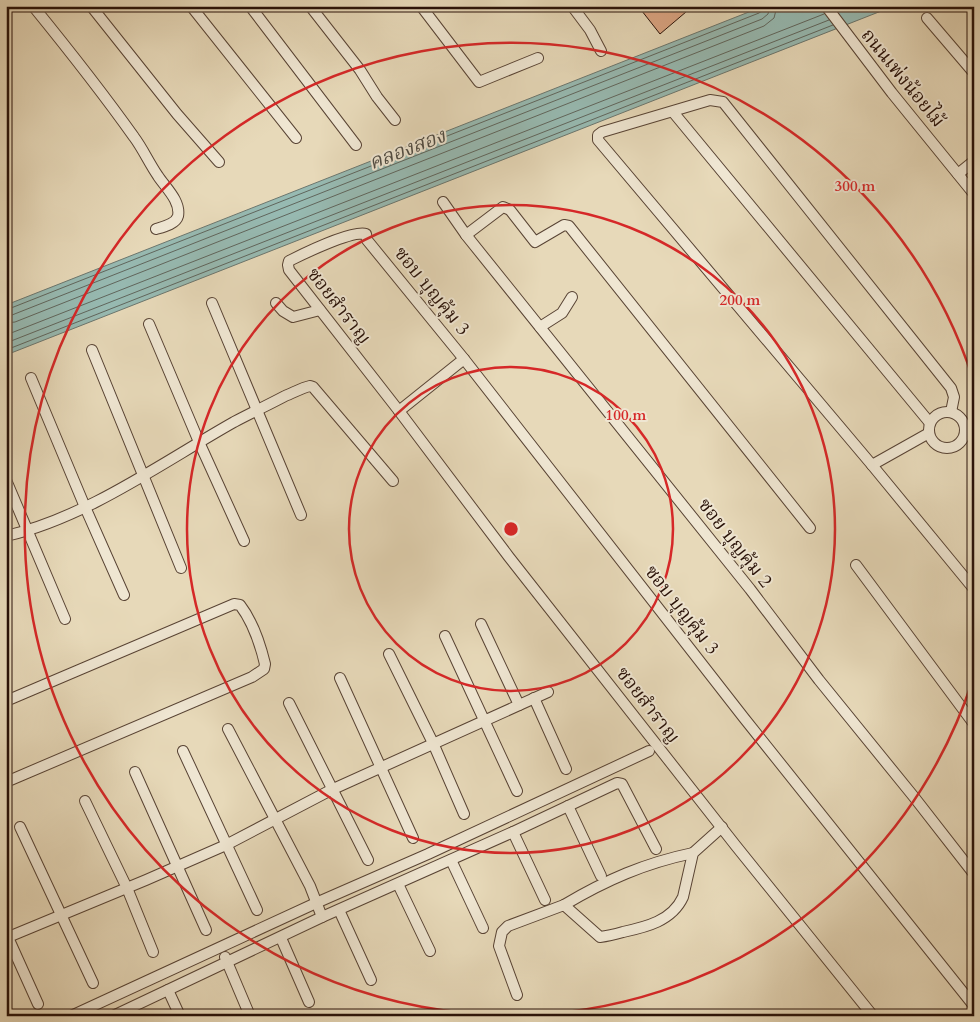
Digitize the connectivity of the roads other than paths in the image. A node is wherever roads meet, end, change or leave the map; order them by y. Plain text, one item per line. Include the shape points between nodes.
1 (33, 6) edge
2 (91, 6) edge
3 (191, 6) edge
4 (250, 6) edge
5 (310, 6) edge
6 (421, 6) edge
7 (572, 6) edge
8 (826, 6) edge
9 (928, 18) dead end
10 (601, 51) dead end
11 (538, 58) dead end
12 (974, 73) edge
13 (673, 112) junction
14 (396, 120) dead end
15 (296, 138) dead end
16 (356, 145) dead end
17 (974, 160) edge
18 (219, 162) dead end
19 (958, 174) junction
20 (974, 194) edge
21 (443, 202) dead end
22 (156, 229) dead end
23 (366, 234) joint
24 (466, 235) junction
25 (572, 297) dead end
26 (212, 302) dead end
27 (276, 303) dead end
28 (320, 310) junction
29 (149, 324) dead end
30 (540, 327) junction
31 (92, 350) dead end
32 (464, 359) junction
33 (31, 378) dead end
34 (256, 410) junction
35 (399, 411) junction
36 (951, 412) junction
37 (930, 428) junction
38 (969, 436) edge
39 (199, 442) junction
40 (872, 465) junction
41 (144, 476) junction
42 (6, 480) edge
43 (393, 481) dead end
44 (85, 507) junction
45 (301, 516) dead end
46 (810, 528) dead end
47 (27, 531) junction
48 (6, 536) edge
49 (244, 541) dead end
50 (856, 565) dead end
51 (181, 568) dead end
52 (970, 576) edge
53 (974, 589) edge
54 (124, 595) dead end
55 (65, 620) dead end
56 (481, 624) dead end
57 (445, 636) dead end
58 (389, 654) dead end
59 (340, 678) dead end
60 (548, 692) dead end
61 (534, 698) junction
62 (6, 701) edge
63 (289, 703) dead end
64 (519, 705) junction
65 (484, 720) junction
66 (974, 724) edge
67 (228, 729) dead end
68 (433, 743) junction
69 (183, 751) dead end
70 (649, 751) dead end
71 (381, 767) junction
72 (566, 769) dead end
73 (135, 772) dead end
74 (6, 782) edge
75 (331, 790) junction
76 (517, 791) dead end
77 (85, 801) dead end
78 (568, 806) junction
79 (464, 814) dead end
80 (274, 819) junction
81 (20, 827) dead end
82 (722, 827) junction
83 (512, 832) junction
84 (413, 838) dead end
85 (226, 845) junction
86 (656, 850) dead end
87 (693, 853) junction
88 (368, 860) dead end
89 (451, 860) junction
90 (176, 866) junction
91 (974, 874) edge
92 (601, 876) dead end
93 (398, 884) junction
94 (127, 888) junction
95 (545, 900) dead end
96 (316, 903) junction
97 (564, 906) junction
98 (257, 910) dead end
99 (339, 910) junction
100 (61, 916) junction
101 (322, 917) junction
102 (483, 928) dead end
103 (206, 930) dead end
104 (7, 936) edge
105 (281, 938) junction
106 (220, 948) junction
107 (430, 951) dead end
108 (154, 952) dead end
109 (226, 962) junction
110 (371, 980) dead end
111 (93, 982) dead end
112 (168, 990) junction
113 (517, 995) dead end
114 (309, 1002) dead end
115 (38, 1004) dead end
116 (974, 1006) edge
117 (71, 1016) edge
118 (114, 1016) edge
119 (180, 1016) edge
120 (250, 1016) edge
121 (874, 1016) edge

1 - 22 street via 98,87 172,193 177,219
2 - 18 street via 171,108
3 - 15 street
4 - 16 street
5 - 14 street
6 - 11 street via 479,82
7 - 10 street
8 - 19 street, ถนนเพ่งน้อยไม้
9 - 12 street
13 - 36 street via 710,100 723,102 951,388 954,397
13 - 37 street
13 - 40 street via 602,132 598,140
17 - 19 street
19 - 20 street, ถนนเพ่งน้อยไม้
21 - 24 street, ซอย บุญคุ้ม 2
23 - 28 street, ซอยสำราญ via 360,232 289,261 289,270
23 - 32 street, ซอบ บุญคุ้ม 3 via 367,240
24 - 30 street, ซอย บุญคุ้ม 2
24 - 46 street via 503,207 510,210 535,242 564,225 569,226
25 - 30 street via 562,313
26 - 34 street
27 - 28 street via 293,317
28 - 35 street, ซอยสำราญ
29 - 39 street
30 - 91 street, ซอย บุญคุ้ม 2
31 - 41 street
32 - 35 street
32 - 116 street, ซอบ บุญคุ้ม 3
33 - 44 street
34 - 39 street
34 - 43 street via 307,386 314,387
34 - 45 street
35 - 82 street, ซอยสำราญ
36 - 37 street via 937,415
36 - 38 street via 964,422
37 - 38 street via 935,444 940,447 949,448
37 - 40 street
39 - 41 street
39 - 49 street
40 - 52 street
41 - 44 street
41 - 51 street
42 - 47 street
44 - 47 street
44 - 54 street
47 - 48 street
47 - 55 street
50 - 66 street
52 - 53 street
56 - 64 street
57 - 65 street
58 - 68 street
59 - 71 street
60 - 61 street
61 - 64 street
61 - 72 street
62 - 74 street via 234,604 240,605 250,620 265,664 264,669 252,677
63 - 75 street
64 - 65 street
65 - 68 street
65 - 76 street
67 - 80 street
68 - 71 street
68 - 79 street
69 - 85 street
70 - 96 street
71 - 75 street
71 - 84 street
73 - 90 street
75 - 80 street
75 - 88 street
77 - 94 street
78 - 83 street
78 - 86 street via 620,783
78 - 92 street
80 - 85 street
80 - 96 street
81 - 100 street
82 - 87 street
82 - 121 street, ซอยสำราญ
83 - 89 street
83 - 95 street
85 - 90 street
85 - 98 street
87 - 97 street via 615,877
87 - 97 street via 680,904 663,920 600,937
89 - 93 street
89 - 102 street
90 - 94 street
90 - 103 street
93 - 99 street
93 - 107 street
94 - 100 street
94 - 108 street
96 - 101 street
96 - 106 street
97 - 113 street via 508,926 502,932 499,946
99 - 101 street
99 - 110 street
100 - 104 street
100 - 111 street
101 - 105 street
104 - 115 street
105 - 109 street
105 - 114 street
106 - 109 street
106 - 117 street
109 - 112 street
109 - 120 street
112 - 118 street
112 - 119 street

